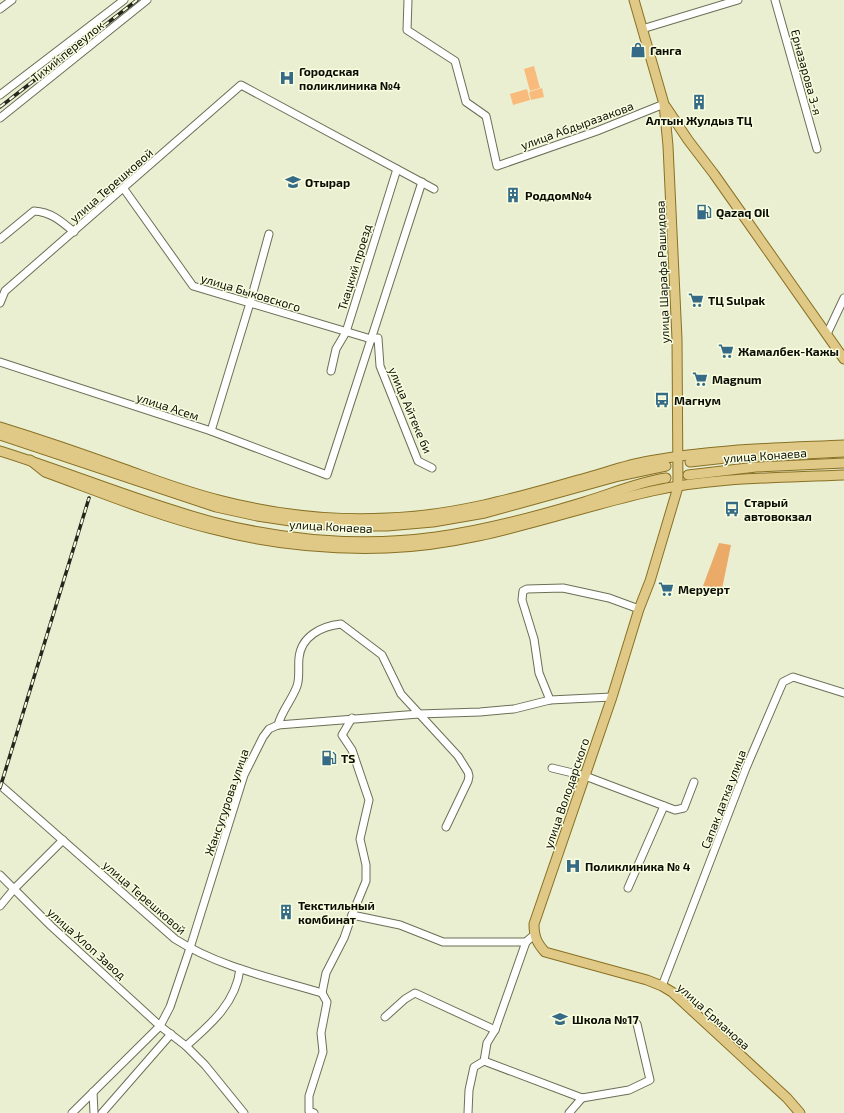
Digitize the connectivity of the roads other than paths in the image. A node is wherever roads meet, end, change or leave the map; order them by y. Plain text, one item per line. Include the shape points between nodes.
1 (12, 0) edge
2 (124, 0) edge
3 (147, 0) edge
4 (408, 0) edge
5 (634, 0) edge
6 (738, 0) edge
7 (776, 0) edge
8 (0, 9) edge
9 (642, 29) junction
10 (0, 95) edge
11 (664, 104) junction
12 (0, 118) edge
13 (817, 149) dead end
14 (397, 169) junction
15 (422, 182) junction
16 (124, 189) junction
17 (434, 189) dead end
18 (74, 232) junction
19 (269, 234) dead end
20 (0, 239) edge
21 (844, 298) edge
22 (0, 303) edge
23 (250, 303) junction
24 (346, 332) junction
25 (827, 334) junction
26 (371, 339) junction
27 (844, 359) edge
28 (0, 362) edge
29 (331, 371) dead end
30 (0, 427) edge
31 (210, 431) junction
32 (0, 435) edge
33 (844, 445) edge
34 (0, 451) edge
35 (844, 452) edge
36 (679, 456) junction
37 (30, 460) junction
38 (690, 462) dead end
39 (844, 463) edge
40 (666, 466) dead end
41 (432, 468) dead end
42 (688, 475) dead end
43 (844, 475) edge
44 (666, 478) dead end
45 (678, 486) junction
46 (639, 609) junction
47 (844, 694) edge
48 (612, 697) junction
49 (550, 700) junction
50 (419, 714) junction
51 (352, 718) junction
52 (278, 725) junction
53 (552, 768) dead end
54 (585, 776) junction
55 (694, 782) dead end
56 (0, 785) edge
57 (664, 806) junction
58 (446, 827) dead end
59 (63, 840) junction
60 (0, 875) edge
61 (628, 888) dead end
62 (14, 889) junction
63 (0, 906) edge
64 (352, 916) junction
65 (534, 935) junction
66 (526, 942) junction
67 (190, 948) junction
68 (240, 969) junction
69 (662, 986) junction
70 (322, 993) junction
71 (385, 1017) dead end
72 (637, 1024) dead end
73 (160, 1026) junction
74 (495, 1030) junction
75 (171, 1034) junction
76 (186, 1046) junction
77 (484, 1061) junction
78 (93, 1092) junction
79 (582, 1098) junction
80 (72, 1113) edge
81 (94, 1113) edge
82 (102, 1113) edge
83 (244, 1113) edge
84 (314, 1113) edge
85 (468, 1113) edge
86 (569, 1113) edge
87 (800, 1113) edge

1 - 8 street
2 - 10 street
3 - 12 street, Тихий переулок
4 - 11 street, улица Абдыразакова via 406,30 455,61 466,102 486,116 497,166 597,132
5 - 9 main road, улица Шарафа Рашидова
6 - 9 street
7 - 13 street, Ерназарова 3-я
9 - 11 main road, улица Шарафа Рашидова
11 - 25 main road, улица Шарафа Рашидова
11 - 36 main road, улица Шарафа Рашидова via 674,236
14 - 15 street
14 - 16 street, улица Терешковой via 241,85
14 - 24 street, Ткацкий проезд
15 - 17 street
15 - 26 street
16 - 18 street, улица Терешковой
16 - 23 street, улица Быковского via 192,286
18 - 20 street via 46,212 34,211
18 - 22 street, улица Терешковой via 5,291
19 - 23 street
21 - 25 street
23 - 24 street, улица Быковского
23 - 31 street
24 - 26 street, улица Быковского
24 - 29 street, Ткацкий проезд via 336,349
25 - 27 main road, улица Шарафа Рашидова
26 - 31 street, улица Асем via 327,475
26 - 41 street, улица Айтеке би via 378,338 380,366 418,460
28 - 31 street, улица Асем
30 - 36 main road via 218,500 305,516 343,518 432,515 484,506 648,461
32 - 40 main road, улица Конаева via 216,507 257,516 343,526 426,523 485,513 619,476
33 - 36 main road via 726,450
34 - 37 main road, улица Конаева
35 - 38 main road, улица Конаева via 734,457
36 - 45 main road, улица Володарского
37 - 44 main road, улица Конаева via 212,522 255,531 342,541 435,537 488,528
37 - 45 main road via 45,472 210,529 253,538 342,548 436,544 490,535
39 - 42 main road, улица Конаева via 756,467
43 - 45 main road via 728,480
45 - 46 main road, улица Володарского via 650,581
46 - 48 main road, улица Володарского
46 - 49 street via 609,598 563,588 523,590 522,600 534,639 539,673
47 - 69 street, Сапак датка улица via 793,677 783,682 740,781
48 - 49 street
48 - 54 main road, улица Володарского
49 - 50 street via 480,712
50 - 51 street
50 - 52 street via 401,694 382,655 341,624 328,625 317,630 307,640 299,656 298,684
50 - 58 street via 458,756 469,776
51 - 52 street
51 - 64 street via 342,734 352,750 369,800 360,839 366,865 366,881
52 - 67 street, Жансугурова улица via 269,729 263,737 244,775
53 - 54 street
54 - 57 street
54 - 65 main road, улица Володарского via 534,924
55 - 57 street via 682,810
56 - 59 street, улица Терешковой
57 - 61 street
59 - 62 street
59 - 67 street, улица Терешковой via 175,939
60 - 62 street, улица Хлоп Завод
62 - 63 street
62 - 73 street, улица Хлоп Завод
64 - 66 street via 400,925 443,942
64 - 70 street via 326,974
65 - 66 street
65 - 69 main road, улица Ерманова via 545,952
66 - 74 street
67 - 68 street, улица Терешковой
67 - 73 street, Жансугурова улица via 170,1007
68 - 70 street, улица Терешковой
68 - 76 street via 235,988 225,1008
69 - 87 main road, улица Ерманова via 672,992
70 - 84 street via 327,1002 321,1033 323,1052 308,1101 309,1111
71 - 74 street via 415,993
72 - 79 street via 650,1080 629,1090
73 - 75 street, улица Хлоп Завод
73 - 78 street, Жансугурова улица
74 - 77 street via 487,1043
75 - 76 street, улица Хлоп Завод
75 - 82 street
76 - 83 street, улица Хлоп Завод
77 - 79 street
77 - 85 street via 474,1067
78 - 80 street, Жансугурова улица
78 - 81 street
79 - 86 street

